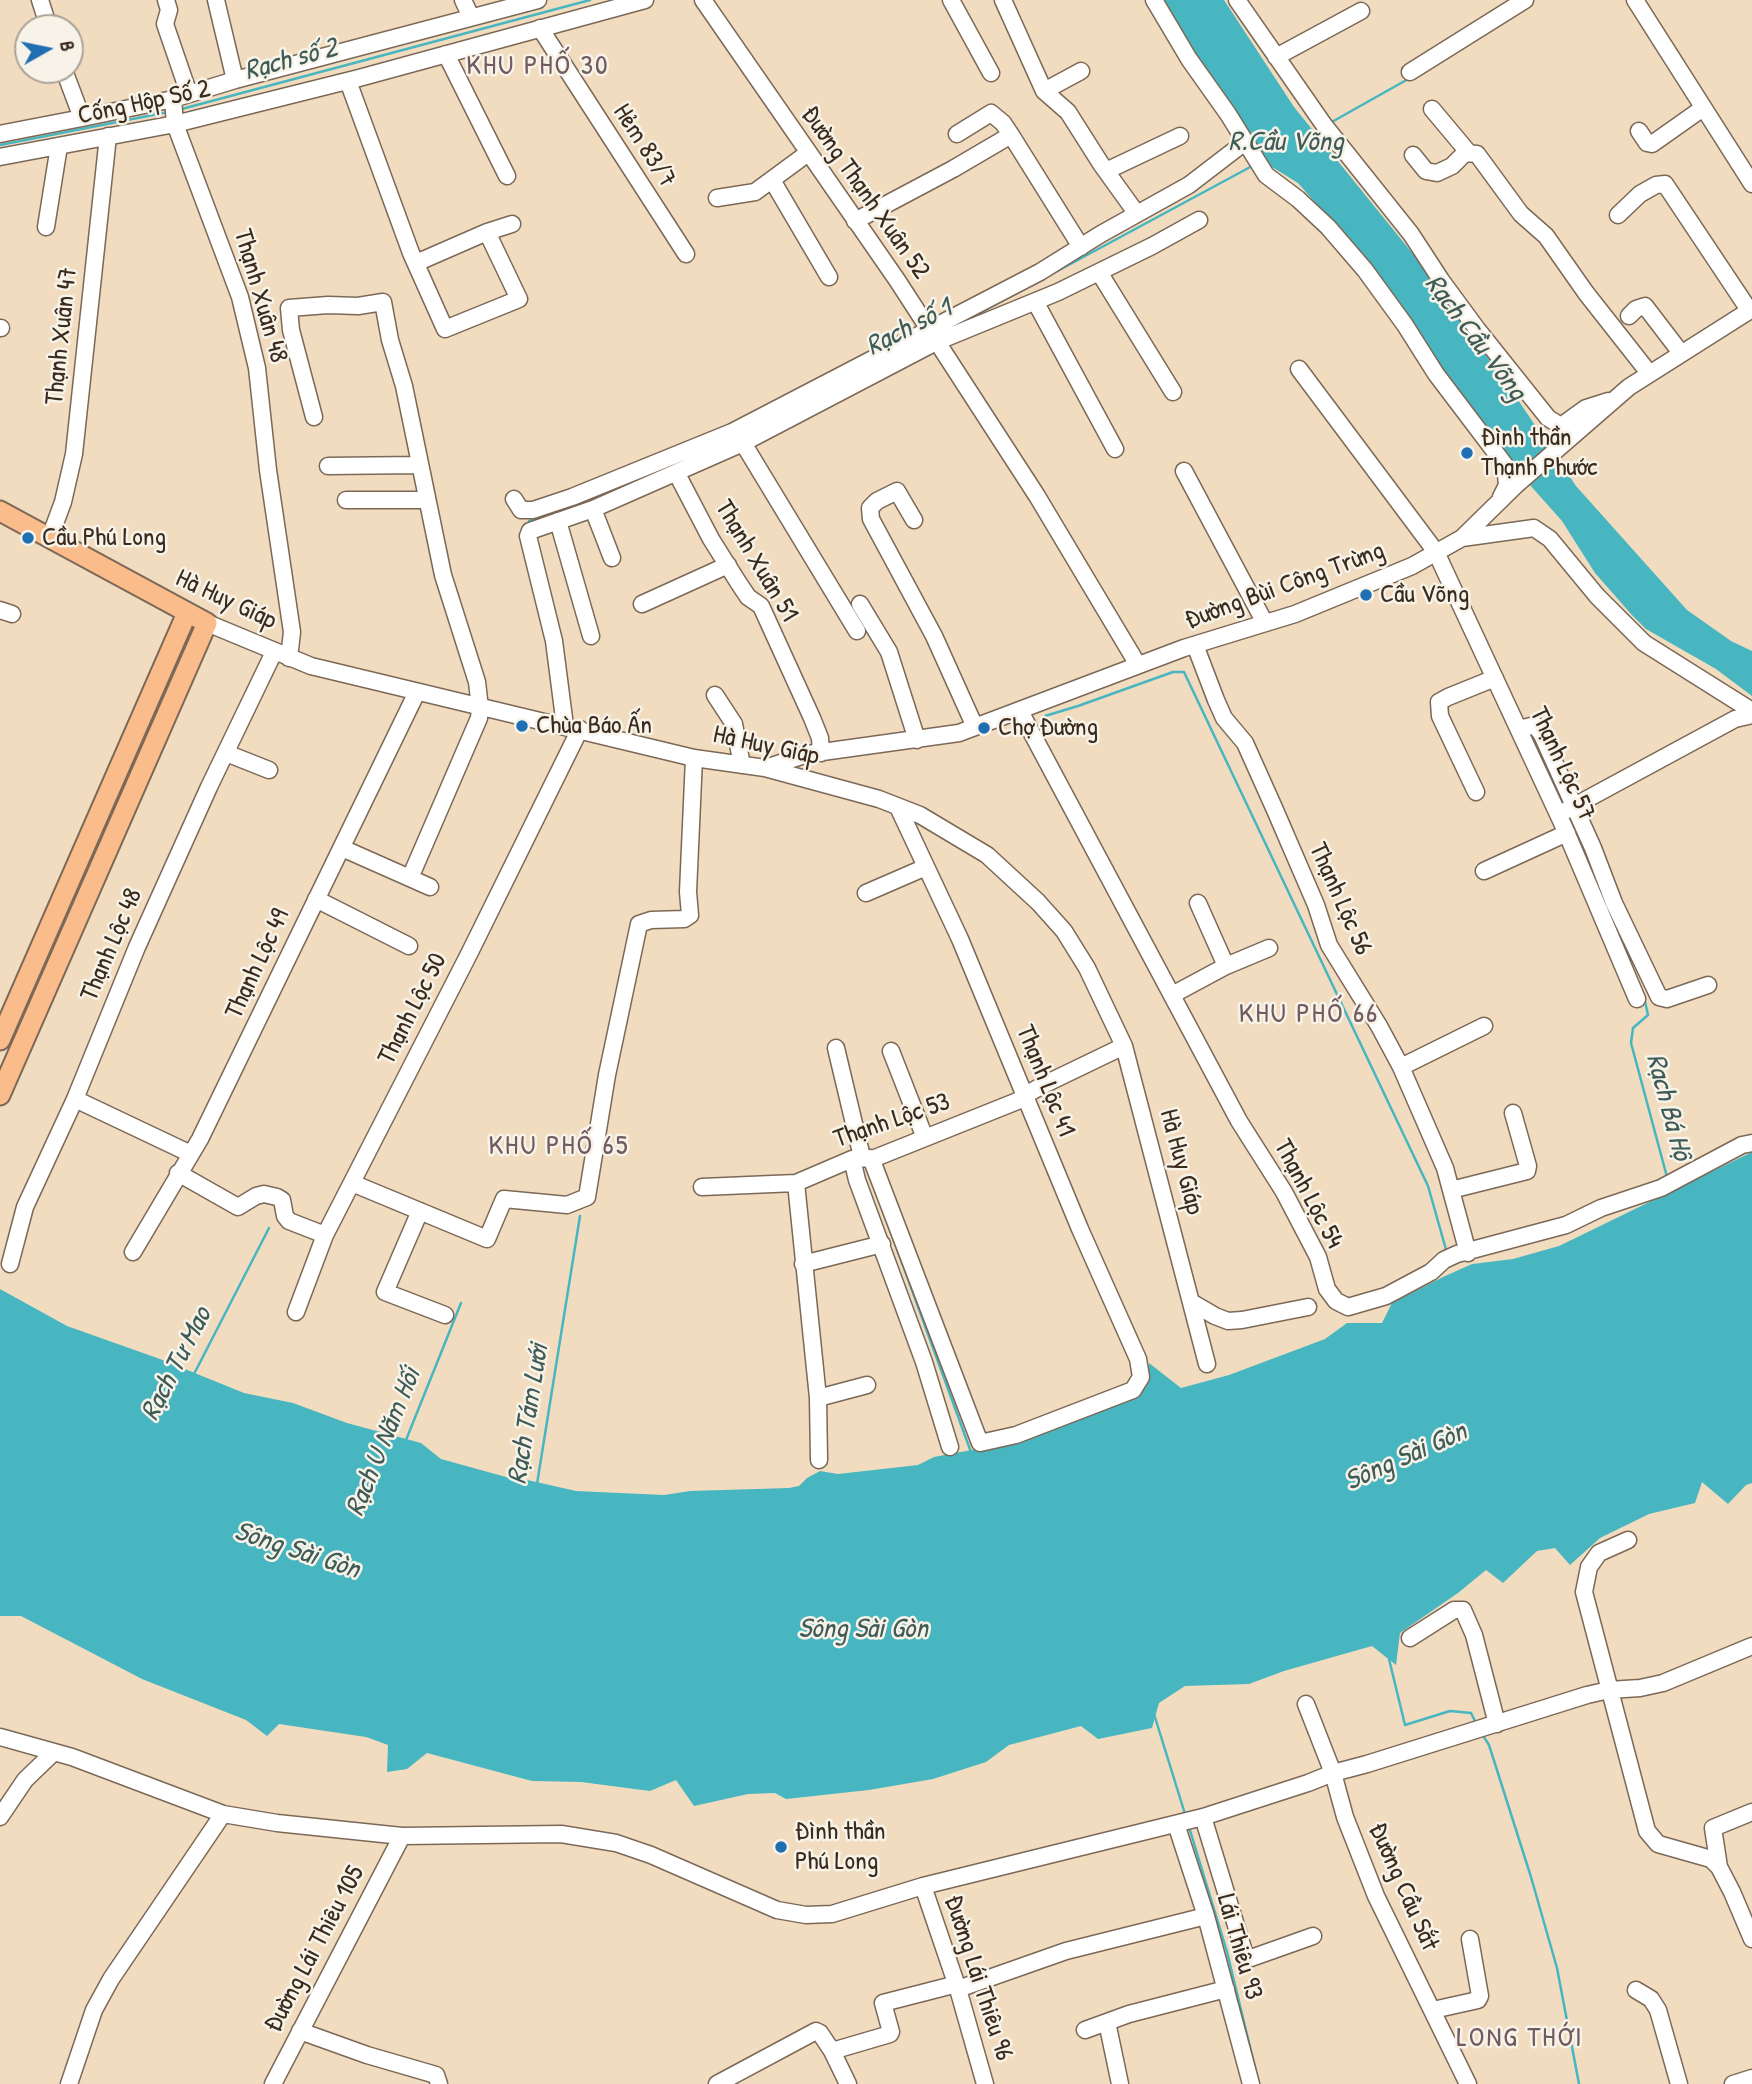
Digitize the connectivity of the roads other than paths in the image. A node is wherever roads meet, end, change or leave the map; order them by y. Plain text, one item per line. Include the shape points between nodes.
1 (166, 0) edge
2 (216, 0) edge
3 (463, 0) edge
4 (538, 0) edge
5 (645, 0) edge
6 (703, 0) edge
7 (951, 0) edge
8 (1003, 0) edge
9 (1154, 0) edge
10 (1237, 0) edge
11 (1525, 0) edge
12 (1635, 0) edge
13 (1360, 11) dead end
14 (471, 17) junction
15 (540, 28) junction
16 (446, 54) junction
17 (1276, 57) junction
18 (1081, 71) dead end
19 (1410, 72) dead end
20 (991, 73) dead end
21 (235, 80) junction
22 (348, 81) junction
23 (69, 84) edge
24 (1044, 90) junction
25 (189, 94) junction
26 (173, 99) junction
27 (1432, 108) dead end
28 (1703, 108) junction
29 (82, 118) junction
30 (175, 124) junction
31 (1639, 131) dead end
32 (0, 134) edge
33 (957, 134) dead end
34 (1011, 135) junction
35 (108, 136) junction
36 (1180, 136) dead end
37 (1245, 142) junction
38 (59, 146) junction
39 (1468, 152) junction
40 (808, 153) junction
41 (1413, 155) dead end
42 (0, 157) edge
43 (1106, 171) junction
44 (507, 176) dead end
45 (772, 180) junction
46 (1752, 184) edge
47 (717, 198) dead end
48 (1137, 214) junction
49 (1618, 215) dead end
50 (1199, 220) dead end
51 (855, 221) junction
52 (512, 224) dead end
53 (46, 227) dead end
54 (487, 232) junction
55 (1081, 247) junction
56 (686, 254) dead end
57 (416, 263) junction
58 (1099, 272) junction
59 (829, 277) dead end
60 (1036, 303) junction
61 (1751, 309) edge
62 (1629, 316) dead end
63 (932, 337) junction
64 (1681, 353) junction
65 (1299, 369) dead end
66 (1649, 373) junction
67 (1173, 392) dead end
68 (1614, 400) junction
69 (314, 417) dead end
70 (743, 443) junction
71 (1115, 449) dead end
72 (418, 465) junction
73 (328, 466) dead end
74 (1184, 471) dead end
75 (677, 474) junction
76 (514, 499) dead end
77 (346, 500) dead end
78 (427, 500) junction
79 (1499, 503) junction
80 (593, 509) junction
81 (0, 511) edge
82 (914, 520) dead end
83 (558, 521) junction
84 (50, 537) junction
85 (1462, 538) junction
86 (1436, 552) junction
87 (612, 558) dead end
88 (727, 565) junction
89 (642, 604) dead end
90 (860, 604) dead end
91 (187, 613) junction
92 (1265, 623) junction
93 (207, 624) junction
94 (857, 631) dead end
95 (591, 636) dead end
96 (1195, 645) junction
97 (281, 655) junction
98 (1138, 665) junction
99 (1495, 678) junction
100 (417, 692) junction
101 (716, 695) dead end
102 (480, 708) junction
103 (1020, 711) junction
104 (1752, 713) edge
105 (572, 727) junction
106 (975, 727) junction
107 (917, 740) junction
108 (226, 752) junction
109 (821, 752) junction
110 (694, 758) junction
111 (742, 765) junction
112 (765, 768) junction
113 (270, 770) dead end
114 (1476, 792) dead end
115 (898, 807) junction
116 (1565, 811) junction
117 (1567, 833) junction
118 (342, 848) junction
119 (926, 867) junction
120 (1485, 872) dead end
121 (410, 878) junction
122 (430, 887) dead end
123 (866, 893) dead end
124 (316, 899) junction
125 (1198, 903) dead end
126 (409, 946) dead end
127 (1269, 948) dead end
128 (1226, 965) junction
129 (1708, 985) dead end
130 (1172, 995) junction
131 (1637, 999) dead end
132 (1484, 1026) dead end
133 (0, 1040) edge
134 (1124, 1046) junction
135 (836, 1048) dead end
136 (891, 1051) dead end
137 (1401, 1067) junction
138 (1032, 1092) junction
139 (0, 1095) edge
140 (75, 1099) junction
141 (1513, 1113) dead end
142 (925, 1138) junction
143 (1752, 1143) edge
144 (191, 1154) junction
145 (862, 1158) junction
146 (178, 1173) junction
147 (352, 1183) junction
148 (796, 1184) junction
149 (702, 1187) dead end
150 (1451, 1190) junction
151 (420, 1211) junction
152 (325, 1234) junction
153 (882, 1244) junction
154 (133, 1252) dead end
155 (1456, 1256) junction
156 (10, 1264) dead end
157 (803, 1264) junction
158 (1191, 1302) junction
159 (1308, 1307) dead end
160 (296, 1312) dead end
161 (445, 1315) dead end
162 (945, 1353) junction
163 (925, 1362) junction
164 (1207, 1364) dead end
165 (867, 1385) dead end
166 (818, 1398) junction
167 (950, 1447) dead end
168 (819, 1460) dead end
169 (1628, 1540) dead end
170 (1410, 1638) dead end
171 (1752, 1646) edge
172 (1609, 1690) junction
173 (1306, 1704) dead end
174 (1486, 1727) junction
175 (0, 1737) edge
176 (54, 1752) junction
177 (1333, 1773) junction
178 (1752, 1812) edge
179 (223, 1814) junction
180 (0, 1817) edge
181 (1188, 1821) junction
182 (402, 1836) junction
183 (1718, 1867) junction
184 (923, 1886) junction
185 (1206, 1916) junction
186 (1313, 1936) dead end
187 (1470, 1939) dead end
188 (1752, 1939) edge
189 (958, 1987) junction
190 (1226, 1989) junction
191 (1636, 1990) dead end
192 (1433, 2010) junction
193 (1107, 2022) junction
194 (1085, 2030) dead end
195 (299, 2031) junction
196 (832, 2051) junction
197 (1752, 2078) edge
198 (69, 2084) edge
199 (273, 2084) edge
200 (439, 2084) edge
201 (717, 2084) edge
202 (848, 2084) edge
203 (985, 2084) edge
204 (1120, 2084) edge
205 (1251, 2084) edge
206 (1468, 2084) edge
207 (1679, 2084) edge
208 (1733, 2084) edge

1 - 25 street via 165,23
2 - 21 street
3 - 14 street
4 - 14 street
5 - 15 street, Cống Hộp Số 2
6 - 40 street, Đường Thạnh Xuân 52
7 - 20 street
8 - 24 street
9 - 37 street
10 - 17 street
11 - 19 street
12 - 28 street
13 - 17 street
14 - 21 street
15 - 16 street, Cống Hộp Số 2
15 - 56 street, Hẻm 83/7
16 - 22 street, Cống Hộp Số 2
16 - 44 street
17 - 68 street via 1548,418 1561,426 1586,408
18 - 24 street
21 - 25 street
22 - 30 street, Cống Hộp Số 2
22 - 57 street
23 - 29 street
24 - 43 street via 1068,112
25 - 26 street
26 - 29 street
26 - 30 street, Thạnh Xuân 48
27 - 39 street
28 - 31 street via 1652,144
28 - 46 street
29 - 32 street
30 - 35 street, Cống Hộp Số 2
30 - 97 street, Thạnh Xuân 48 via 240,297 257,368 292,632
33 - 34 street via 991,113
34 - 51 street
34 - 55 street
35 - 38 street, Cống Hộp Số 2
35 - 84 street, Thạnh Xuân 47 via 74,454
36 - 43 street
37 - 48 street via 1189,185
37 - 79 street via 1266,175 1328,227 1365,270 1505,465 1507,485
38 - 42 street, Cống Hộp Số 2
38 - 53 street
39 - 41 street via 1437,173 1426,171
39 - 66 street via 1477,154 1521,214 1546,236
40 - 45 street
40 - 51 street, Đường Thạnh Xuân 52
43 - 48 street
45 - 47 street via 755,192
45 - 59 street
48 - 55 street
49 - 61 street via 1640,194 1665,184
50 - 58 street
51 - 63 street, Đường Thạnh Xuân 52
52 - 54 street
54 - 57 street
54 - 57 street via 519,299 445,330
55 - 63 street
58 - 60 street
58 - 67 street
60 - 63 street
60 - 71 street
61 - 64 street, Đường Bùi Công Trừng
62 - 64 street via 1645,306
63 - 70 street
63 - 76 street via 732,432 572,497 526,511 516,506
63 - 98 street, Đường Thạnh Xuân 52 via 1037,496
64 - 66 street, Đường Bùi Công Trừng
65 - 86 street, Thạnh Lộc 57
66 - 68 street, Đường Bùi Công Trừng
68 - 79 street, Đường Bùi Công Trừng
69 - 72 street via 289,308 383,302
70 - 75 street
70 - 94 street
72 - 73 street
72 - 78 street
74 - 92 street
75 - 80 street
75 - 88 street, Thạnh Xuân 51
77 - 78 street
78 - 102 street via 443,575 477,682
79 - 85 street, Đường Bùi Công Trừng
80 - 83 street
80 - 87 street
81 - 84 main road, Hà Huy Giáp
82 - 106 street via 897,491 870,508 871,519 934,636
83 - 95 street
83 - 105 street via 528,536
84 - 91 main road, Hà Huy Giáp
85 - 86 street, Đường Bùi Công Trừng
85 - 104 street via 1534,528 1550,539 1644,643
86 - 92 street, Đường Bùi Công Trừng via 1412,566
86 - 99 street, Thạnh Lộc 57
88 - 89 street
88 - 109 street, Thạnh Xuân 51 via 748,597 761,606 812,718
90 - 107 street via 889,652
91 - 93 main road, Hà Huy Giáp
91 - 133 main road
92 - 96 street, Đường Bùi Công Trừng
93 - 97 street, Hà Huy Giáp
93 - 139 main road
96 - 98 street, Đường Bùi Công Trừng
96 - 137 street, Thạnh Lộc 56 via 1224,718 1245,743 1329,945
97 - 100 street, Hà Huy Giáp
97 - 108 street, Thạnh Lộc 48
98 - 103 street, Đường Bùi Công Trừng
99 - 114 street via 1439,702 1440,716
99 - 116 street, Thạnh Lộc 57
100 - 102 street, Hà Huy Giáp
100 - 118 street, Thạnh Lộc 49
101 - 111 street via 734,724
102 - 105 street, Hà Huy Giáp
102 - 121 street
103 - 106 street, Đường Bùi Công Trừng
103 - 130 street, Thạnh Lộc 54
104 - 116 street
105 - 110 street, Hà Huy Giáp
105 - 147 street, Thạnh Lộc 50 via 463,965
106 - 107 street, Đường Bùi Công Trừng
107 - 109 street, Đường Bùi Công Trừng
108 - 113 street
108 - 140 street, Thạnh Lộc 48 via 137,947
109 - 112 street, Đường Bùi Công Trừng
110 - 111 street, Hà Huy Giáp
110 - 151 street via 690,915 639,924 587,1197 568,1205 504,1199 487,1239
111 - 112 street, Hà Huy Giáp
112 - 115 street, Hà Huy Giáp
115 - 119 street, Thạnh Lộc 41
115 - 134 street, Hà Huy Giáp via 968,842 1038,902 1064,930 1087,968
116 - 117 street, Thạnh Lộc 57
116 - 129 street via 1659,997 1667,999
117 - 120 street
117 - 131 street, Thạnh Lộc 57
118 - 121 street
118 - 124 street, Thạnh Lộc 49
119 - 123 street
119 - 138 street, Thạnh Lộc 41
121 - 122 street
124 - 126 street
124 - 144 street, Thạnh Lộc 49
125 - 128 street
127 - 128 street
128 - 130 street
130 - 155 street, Thạnh Lộc 54 via 1284,1192 1336,1301 1348,1307 1386,1296
132 - 137 street
134 - 138 street, Thạnh Lộc 53
134 - 158 street, Hà Huy Giáp
135 - 145 street
136 - 142 street
137 - 150 street, Thạnh Lộc 56
138 - 142 street, Thạnh Lộc 53
138 - 162 street, Thạnh Lộc 41 via 1138,1359 1141,1377 1133,1390 1016,1435 980,1443
140 - 144 street
140 - 156 street, Thạnh Lộc 48 via 25,1207
141 - 150 street via 1527,1171
142 - 145 street, Thạnh Lộc 53 via 875,1158
143 - 155 street, Thạnh Lộc 54 via 1669,1184 1566,1225
144 - 146 street, Thạnh Lộc 49
145 - 148 street, Thạnh Lộc 53
145 - 153 street via 857,1180
145 - 162 street
146 - 152 street via 238,1207 256,1196 277,1197 289,1220
146 - 154 street, Thạnh Lộc 49
147 - 151 street
147 - 152 street, Thạnh Lộc 50
148 - 149 street, Thạnh Lộc 53
148 - 157 street
150 - 155 street, Thạnh Lộc 56
151 - 161 street via 385,1292
152 - 160 street, Thạnh Lộc 50
153 - 157 street
153 - 163 street
157 - 166 street
158 - 159 street via 1228,1321
158 - 164 street, Hà Huy Giáp
162 - 163 street
163 - 167 street
165 - 166 street
166 - 168 street
169 - 172 street via 1599,1553 1589,1567 1584,1592
170 - 174 street via 1454,1610 1463,1610 1474,1634
171 - 172 street via 1663,1683
172 - 174 street
172 - 183 street via 1647,1831 1658,1844 1712,1859
173 - 177 street, Đường Cầu Sắt
174 - 177 street
175 - 176 street
176 - 179 street
176 - 180 street via 25,1780
177 - 181 street
177 - 192 street, Đường Cầu Sắt via 1376,1896
178 - 183 street via 1713,1828
179 - 182 street
179 - 198 street via 111,1979 94,2010
181 - 184 street
181 - 185 street, Lái Thiêu 93
181 - 186 street via 1245,1955 1251,1958
182 - 184 street via 561,1834 616,1843 776,1910 806,1915 832,1914
182 - 195 street, Đường Lái Thiêu 105
183 - 188 street
184 - 189 street, Đường Lái Thiêu 96
185 - 189 street via 1066,1951
185 - 190 street, Lái Thiêu 93
187 - 192 street via 1478,2000
189 - 196 street via 883,2003 890,2034
189 - 203 street, Đường Lái Thiêu 96
190 - 193 street
190 - 205 street, Lái Thiêu 93
191 - 207 street via 1658,2010
192 - 206 street, Đường Cầu Sắt
193 - 194 street
193 - 204 street
195 - 199 street, Đường Lái Thiêu 105
195 - 200 street via 436,2075
196 - 201 street via 816,2031
196 - 202 street
197 - 208 street

